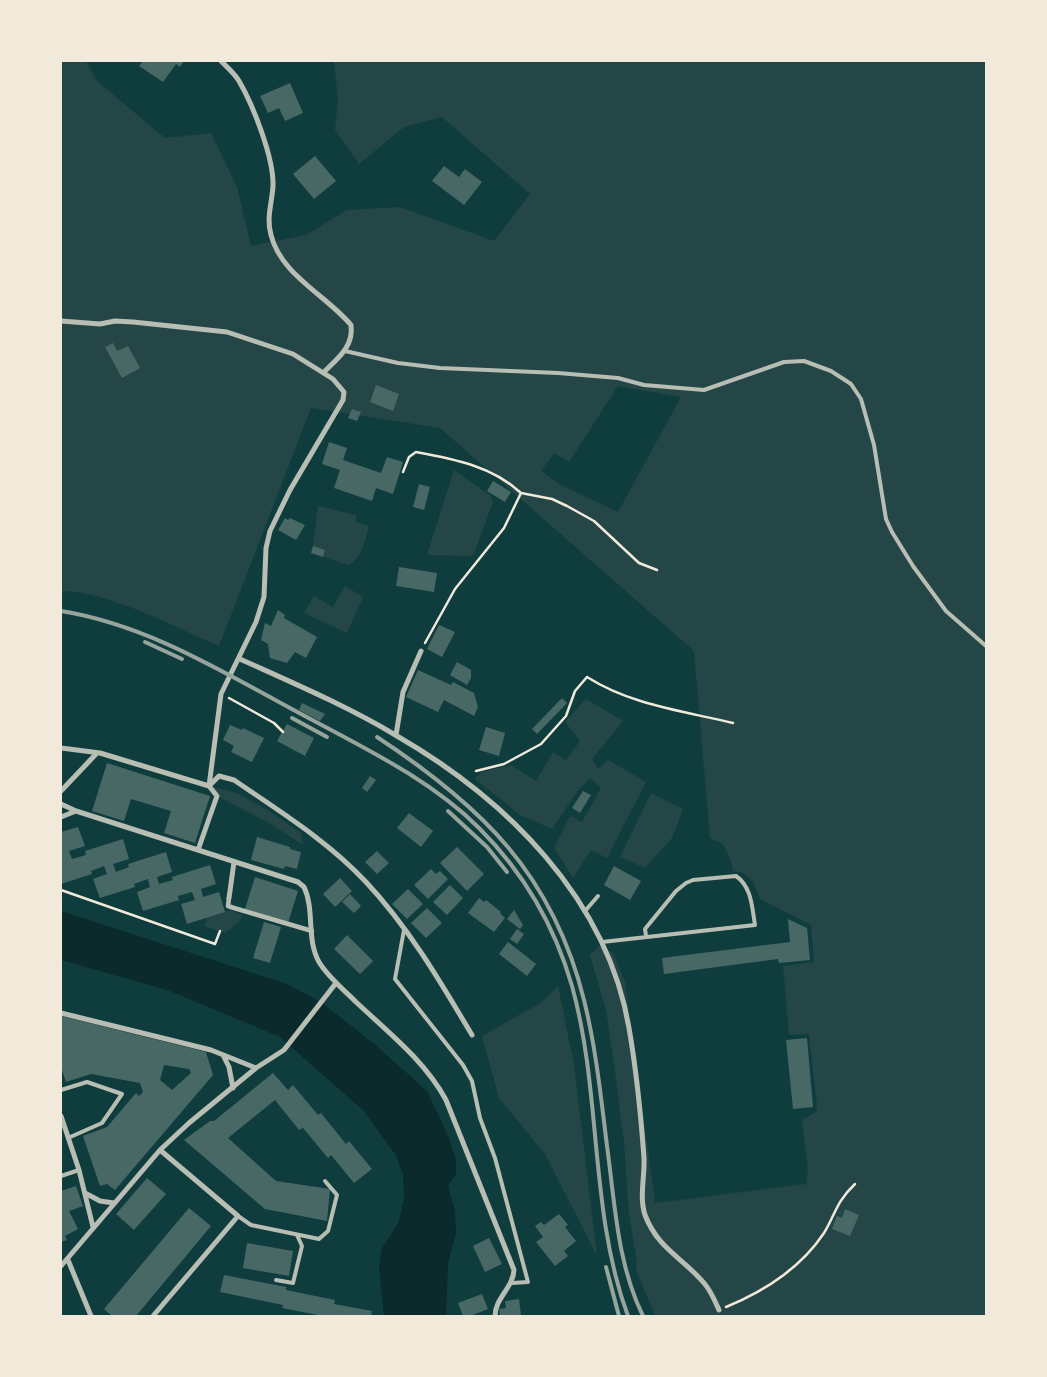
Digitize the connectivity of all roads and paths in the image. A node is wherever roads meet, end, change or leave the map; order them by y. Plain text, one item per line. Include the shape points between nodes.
1 (221, 61) edge
2 (61, 321) edge
3 (344, 351) junction
4 (324, 372) junction
5 (403, 472) dead end
6 (521, 494) junction
7 (657, 570) dead end
8 (986, 646) edge
9 (421, 651) joint
10 (240, 659) junction
11 (221, 694) junction
12 (733, 723) dead end
13 (282, 732) dead end
14 (396, 735) junction
15 (61, 748) edge
16 (97, 753) junction
17 (476, 771) dead end
18 (209, 786) junction
19 (61, 791) edge
20 (61, 804) edge
21 (76, 811) junction
22 (61, 817) edge
23 (198, 850) junction
24 (234, 862) junction
25 (61, 890) edge
26 (598, 896) dead end
27 (229, 898) joint
28 (585, 910) junction
29 (404, 930) junction
30 (220, 931) dead end
31 (312, 931) junction
32 (646, 936) junction
33 (602, 942) junction
34 (336, 983) junction
35 (61, 1013) edge
36 (472, 1035) dead end
37 (224, 1055) junction
38 (256, 1068) junction
39 (233, 1088) junction
40 (61, 1090) edge
41 (61, 1116) edge
42 (68, 1138) junction
43 (160, 1150) junction
44 (79, 1170) junction
45 (61, 1176) edge
46 (325, 1181) dead end
47 (855, 1184) dead end
48 (85, 1193) junction
49 (114, 1203) junction
50 (238, 1216) junction
51 (93, 1227) junction
52 (297, 1235) junction
53 (68, 1260) junction
54 (61, 1266) edge
55 (276, 1280) dead end
56 (512, 1283) junction
57 (719, 1310) joint
58 (91, 1316) edge
59 (153, 1316) edge
60 (495, 1316) edge

1 - 3 street via 239,80 266,143 273,185 268,212 274,242 280,256 295,274 351,325 350,342
2 - 4 street via 133,322 226,332 294,354
3 - 4 street
3 - 8 lane via 440,368 558,372 618,378 644,386 704,390 784,362 804,361 831,371 851,384 861,399 874,445 886,519 892,532 946,611
4 - 10 street via 342,387 343,400 290,490 270,532 266,548 264,598
5 - 6 path via 409,457 416,452 475,466 510,483
6 - 7 path via 552,499 594,521 639,563
6 - 9 path via 504,528 455,589
9 - 14 street via 403,692
10 - 11 street
10 - 14 street
11 - 13 path via 274,723
11 - 18 street
12 - 17 path via 633,700 608,691 587,677 575,691 566,716 541,744 504,764
14 - 28 street via 451,771 512,820 549,860
15 - 16 street
16 - 18 street
16 - 19 street
18 - 23 street via 217,796
18 - 29 street via 219,776 234,780 314,836 366,882
20 - 21 street
21 - 22 street
21 - 23 street
23 - 24 street
24 - 27 street
24 - 31 street via 302,884
25 - 30 path via 215,944
26 - 28 lane
27 - 31 street via 228,906 234,910
28 - 33 street
29 - 36 street via 421,950
29 - 56 lane via 395,979 472,1081 528,1282
31 - 34 street via 313,949
32 - 32 lane via 756,925 750,895 736,876 693,880 676,891 655,915 645,929
32 - 33 lane
33 - 57 street via 620,986 629,1028 644,1159 644,1212 656,1237 704,1283
34 - 38 street via 284,1050
34 - 56 street via 408,1051 438,1085 504,1240 514,1270
35 - 37 street
37 - 38 street
37 - 39 street
38 - 39 street
39 - 43 street
40 - 42 lane via 87,1082 122,1094 102,1123
41 - 42 street
42 - 44 street
43 - 49 street
43 - 50 street
44 - 45 lane
44 - 48 street
46 - 52 lane via 336,1195 328,1231 319,1239
47 - 57 path via 842,1197 826,1230 802,1262 778,1280
48 - 49 street via 100,1201
48 - 51 street
49 - 51 street
50 - 52 lane via 250,1225
50 - 59 street
51 - 53 street
52 - 55 lane via 302,1246 293,1283
53 - 54 street
53 - 58 street
56 - 60 street via 498,1303

